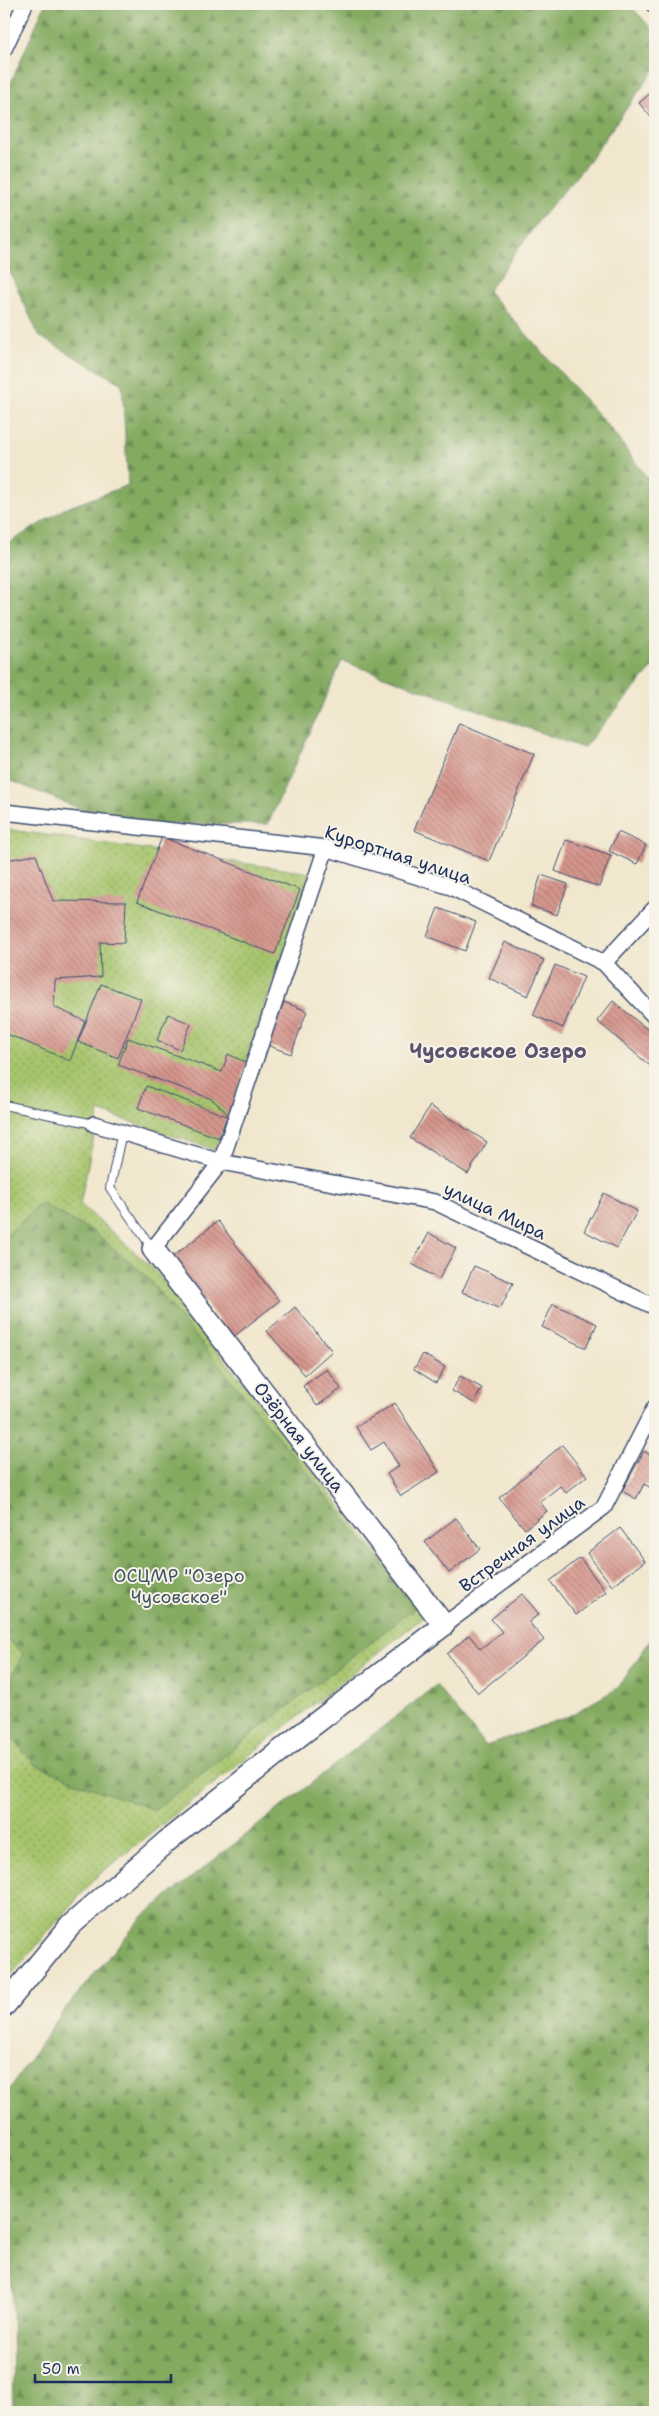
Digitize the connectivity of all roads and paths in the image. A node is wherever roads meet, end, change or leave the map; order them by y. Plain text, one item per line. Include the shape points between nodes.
1 (25, 4) edge
2 (4, 49) edge
3 (4, 812) edge
4 (326, 848) junction
5 (655, 908) edge
6 (604, 963) junction
7 (655, 1017) edge
8 (4, 1105) edge
9 (94, 1124) joint
10 (122, 1132) junction
11 (221, 1162) junction
12 (153, 1249) junction
13 (655, 1307) edge
14 (655, 1407) edge
15 (444, 1625) junction
16 (4, 2006) edge

1 - 2 street
3 - 4 street, Курортная улица
4 - 6 street, Курортная улица via 451,887
4 - 11 street
5 - 6 street
6 - 7 street, Курортная улица
8 - 9 lane
9 - 10 street, улица Мира
10 - 11 street, улица Мира
10 - 12 lane via 110,1188
11 - 12 street
11 - 13 street, улица Мира via 435,1202
12 - 15 street, Озёрная улица
14 - 15 street, Встречная улица via 604,1507
15 - 16 street via 167,1841 71,1925

